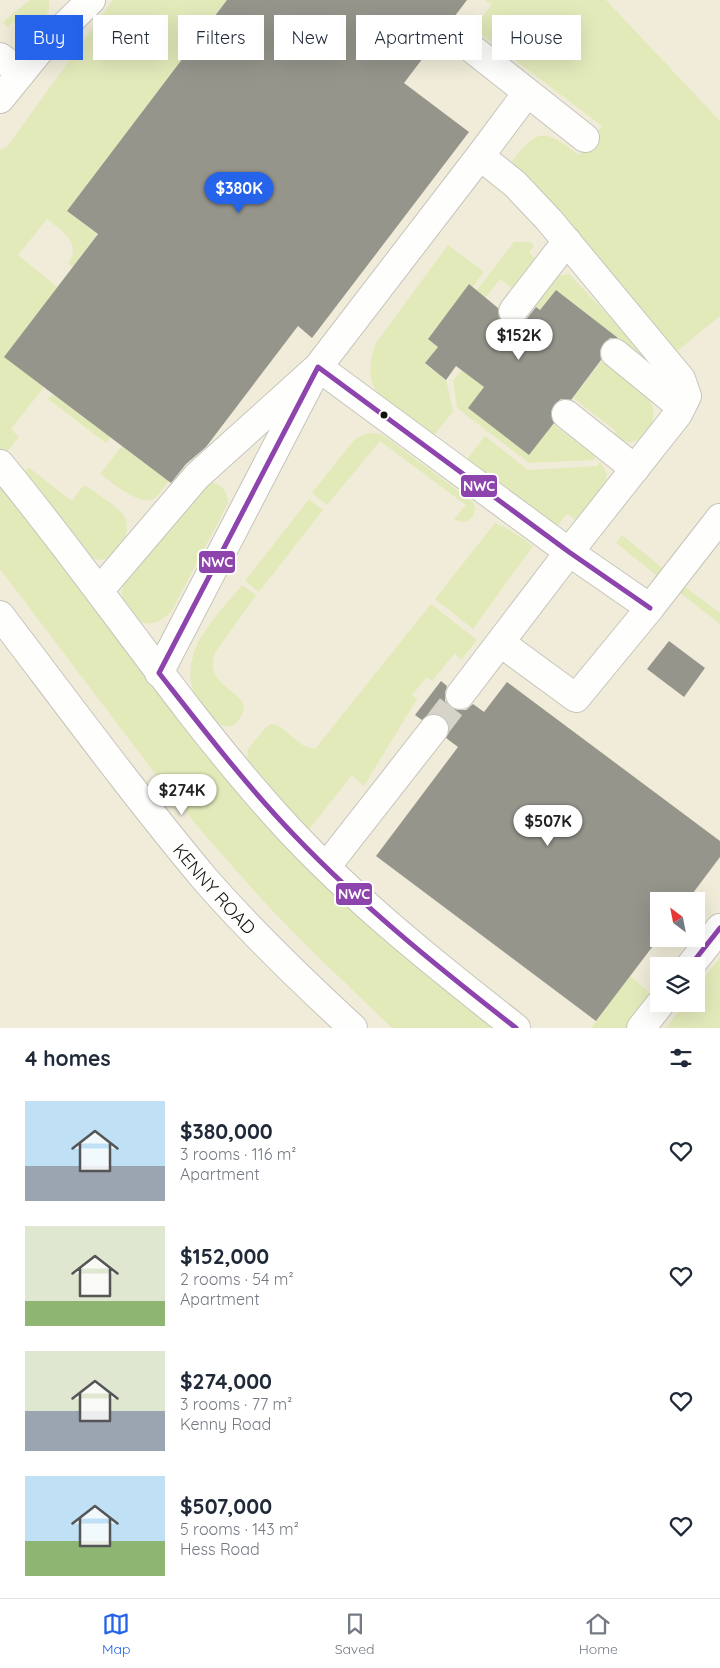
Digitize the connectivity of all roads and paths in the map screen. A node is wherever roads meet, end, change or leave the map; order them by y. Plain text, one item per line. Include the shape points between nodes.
1 (82, 3) edge
2 (482, 56) edge
3 (10, 65) edge
4 (528, 93) junction
5 (0, 99) edge
6 (585, 138) dead end
7 (480, 156) junction
8 (567, 241) junction
9 (513, 311) dead end
10 (614, 354) dead end
11 (318, 367) junction
12 (681, 408) junction
13 (566, 414) dead end
14 (0, 464) edge
15 (635, 469) junction
16 (720, 518) edge
17 (569, 552) junction
18 (98, 592) junction
19 (650, 608) junction
20 (0, 616) edge
21 (501, 643) junction
22 (159, 673) junction
23 (460, 695) tunnel mouth
24 (434, 729) tunnel mouth
25 (326, 867) junction
26 (720, 928) edge
27 (697, 957) edge
28 (654, 1012) edge
29 (353, 1028) edge
30 (516, 1028) edge
31 (641, 1028) edge

1 - 3 main road via 39,51
2 - 4 main road
3 - 5 main road
4 - 6 main road
4 - 7 main road
7 - 8 main road via 515,184
7 - 11 main road
8 - 9 main road
8 - 12 main road via 681,379 686,396
10 - 12 main road
11 - 17 main road
11 - 18 main road via 197,476
11 - 22 main road
12 - 15 main road
13 - 15 main road
14 - 18 main road
15 - 17 main road
16 - 19 main road
17 - 19 main road
17 - 21 main road
18 - 22 main road
19 - 21 main road via 576,698
20 - 29 main road, KENNY ROAD via 205,879 288,968
21 - 23 main road
22 - 25 main road via 261,799
24 - 25 main road
25 - 30 main road via 391,927
26 - 27 main road
28 - 31 main road

